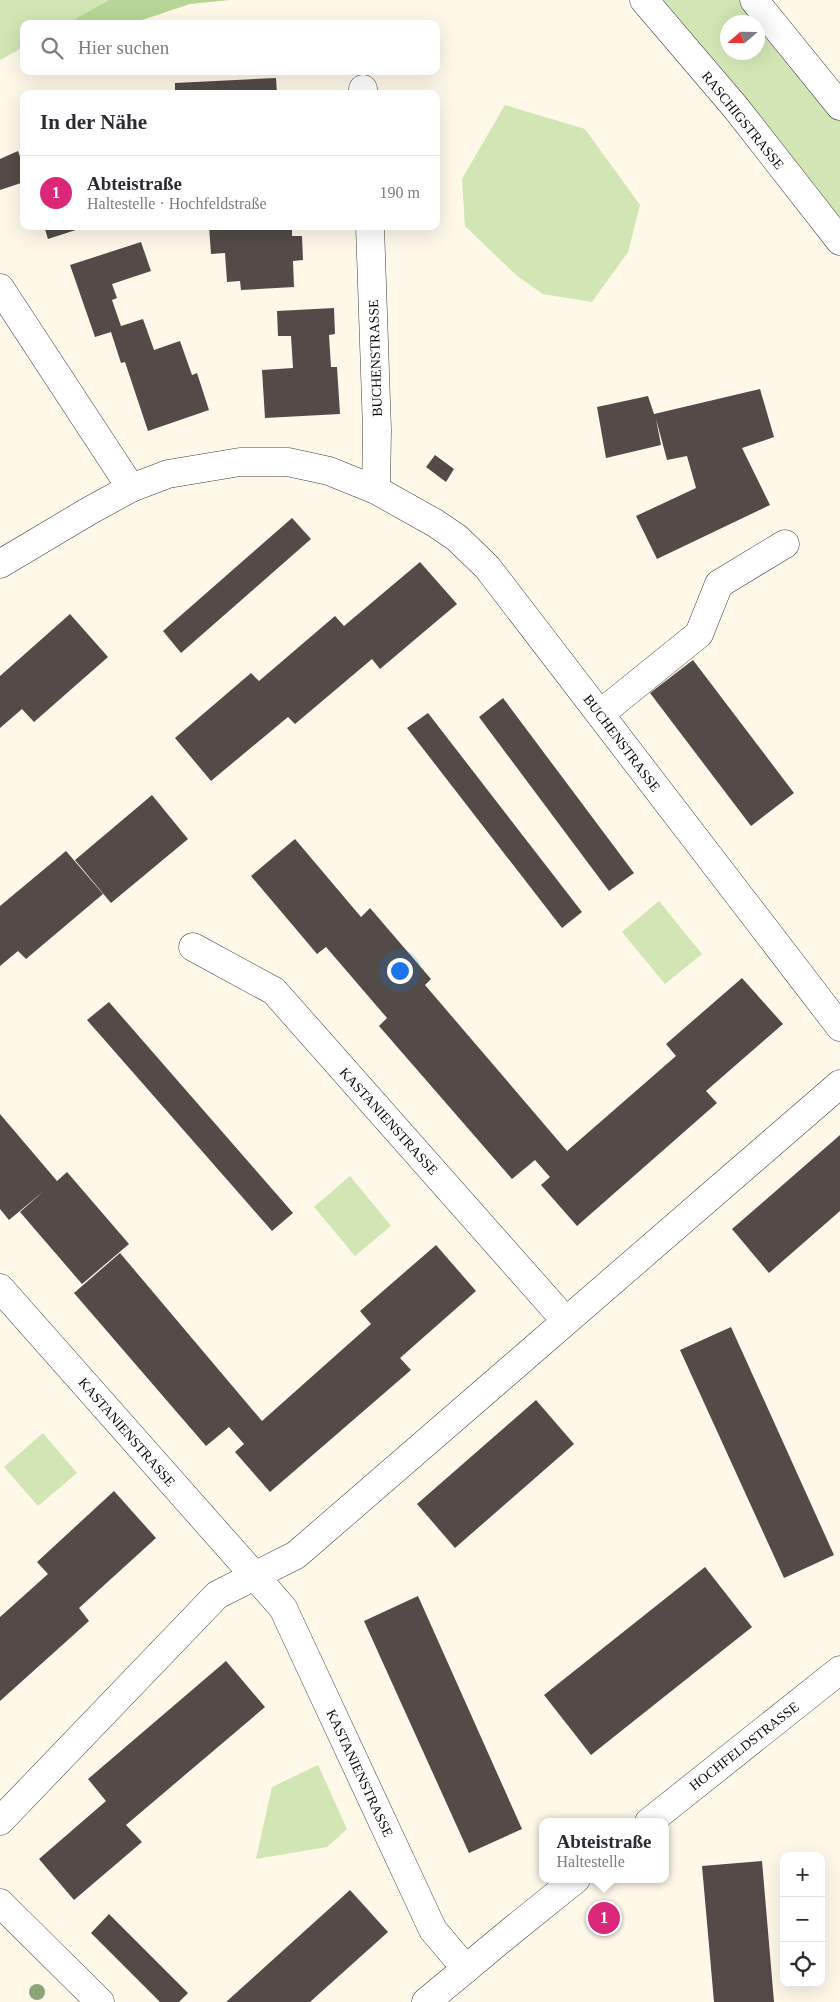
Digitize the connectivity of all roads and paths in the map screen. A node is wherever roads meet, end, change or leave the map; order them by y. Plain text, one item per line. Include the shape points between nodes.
1 (644, 0) edge
2 (754, 0) edge
3 (840, 106) edge
4 (370, 230) edge
5 (840, 241) edge
6 (0, 288) edge
7 (132, 488) junction
8 (376, 490) junction
9 (785, 544) dead end
10 (0, 564) edge
11 (600, 714) junction
12 (193, 947) dead end
13 (840, 1027) edge
14 (840, 1084) edge
15 (0, 1288) edge
16 (566, 1320) junction
17 (253, 1576) junction
18 (840, 1670) edge
19 (654, 1818) edge
20 (0, 1820) edge
21 (571, 1883) edge
22 (0, 1904) edge
23 (466, 1969) junction
24 (100, 2002) edge
25 (426, 2002) edge

1 - 5 street, RASCHIGSTRASSE via 736,108
2 - 3 street
4 - 8 street, BUCHENSTRASSE via 377,410
6 - 7 street
7 - 8 street, BUCHENSTRASSE via 168,474 204,467 240,462 288,462 329,471
7 - 10 street, BUCHENSTRASSE
8 - 11 street, BUCHENSTRASSE via 457,538 487,567
9 - 11 street via 719,584 699,634
11 - 13 street, BUCHENSTRASSE
12 - 16 street, KASTANIENSTRASSE via 274,991
14 - 16 street
15 - 17 street, KASTANIENSTRASSE
16 - 17 street via 296,1555
17 - 20 street via 217,1595
17 - 23 street, KASTANIENSTRASSE via 282,1608 433,1930
18 - 19 street, HOCHFELDSTRASSE
21 - 23 street
22 - 24 street
23 - 25 street

